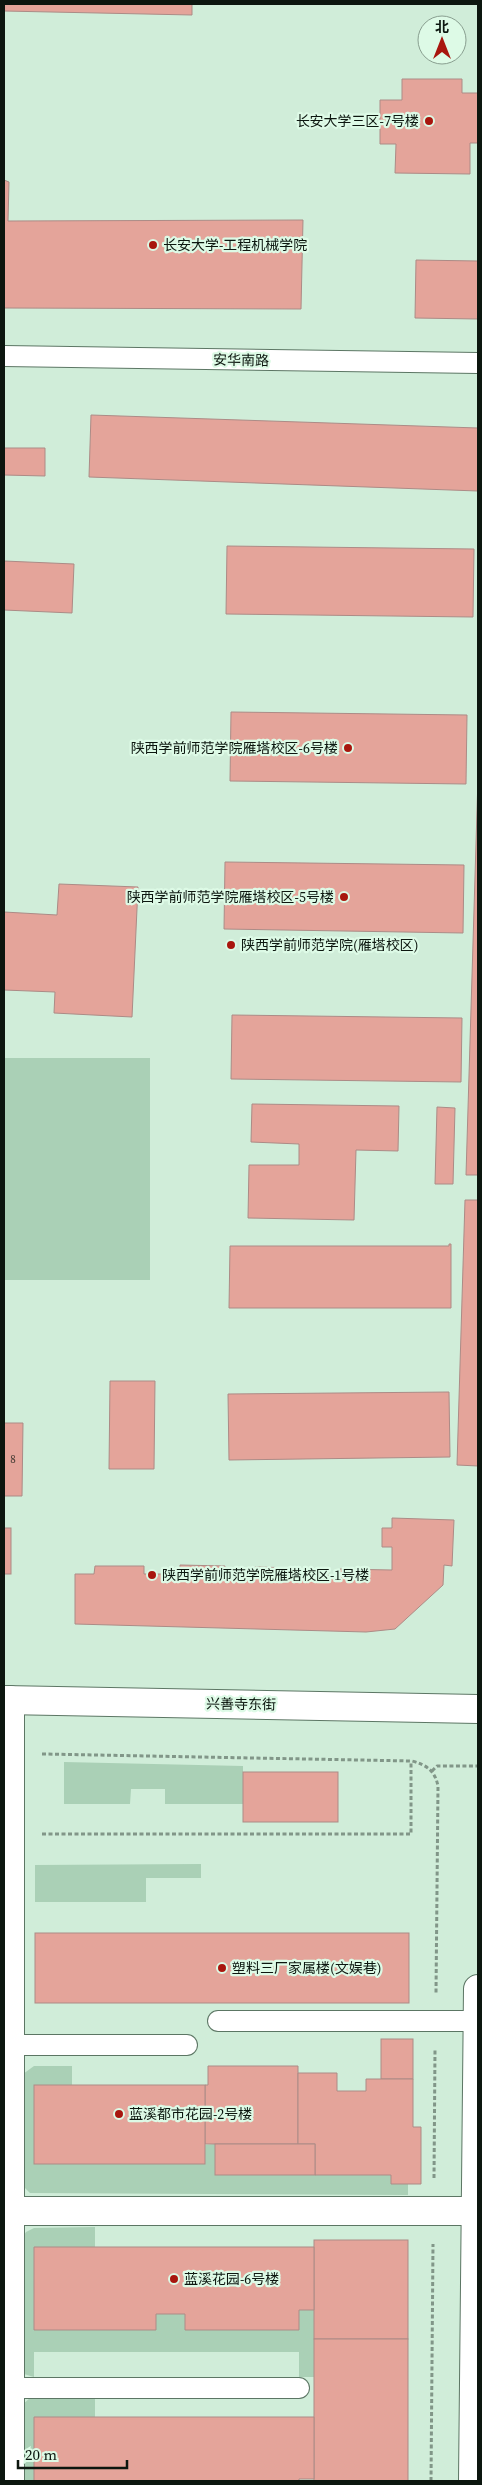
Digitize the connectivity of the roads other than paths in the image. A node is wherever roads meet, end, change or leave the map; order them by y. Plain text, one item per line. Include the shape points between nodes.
1 (4, 356) edge
2 (478, 363) edge
3 (7, 1700) edge
4 (478, 1709) edge
5 (478, 1989) edge
6 (218, 2021) dead end
7 (478, 2021) edge
8 (10, 2045) junction
9 (187, 2045) dead end
10 (7, 2149) edge
11 (10, 2211) junction
12 (476, 2211) junction
13 (7, 2266) edge
14 (10, 2388) junction
15 (300, 2388) dead end
16 (10, 2481) edge
17 (473, 2481) edge

1 - 2 lane, 安华南路
3 - 4 street, 兴善寺东街
3 - 8 street via 10,1753
5 - 7 street
6 - 7 lane
7 - 12 street
8 - 9 lane
8 - 10 street
10 - 11 street
11 - 12 street
11 - 13 street
12 - 17 street
13 - 14 street
14 - 15 lane
14 - 16 street

